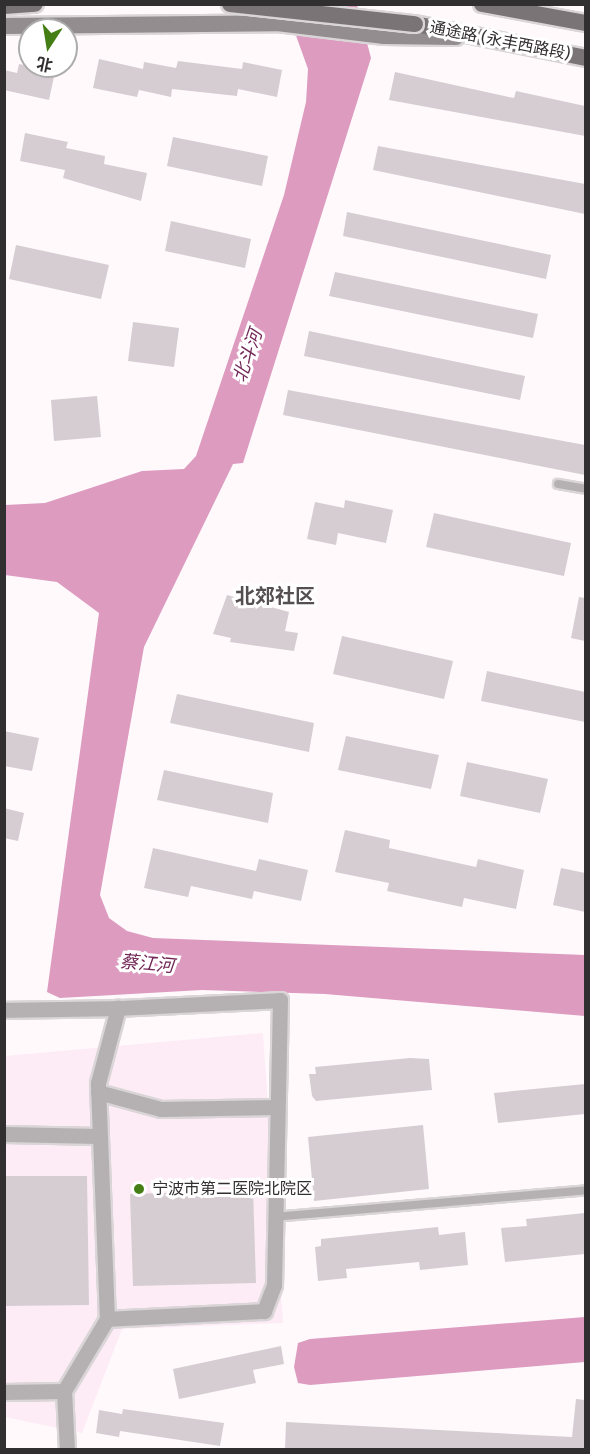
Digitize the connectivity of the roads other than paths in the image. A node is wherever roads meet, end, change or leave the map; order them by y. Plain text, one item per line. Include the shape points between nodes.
1 (35, 4) edge
2 (230, 4) edge
3 (482, 4) edge
4 (522, 4) edge
5 (4, 6) edge
6 (555, 17) junction
7 (585, 23) edge
8 (4, 26) edge
9 (473, 37) junction
10 (585, 58) edge
11 (558, 484) dead end
12 (585, 489) edge
13 (118, 1008) junction
14 (4, 1011) edge
15 (98, 1092) junction
16 (275, 1107) junction
17 (4, 1134) edge
18 (98, 1136) junction
19 (585, 1190) edge
20 (274, 1217) junction
21 (107, 1319) junction
22 (64, 1391) junction
23 (4, 1392) edge
24 (67, 1449) edge

1 - 5 main road
2 - 9 main road, 通途路 (永丰西路段), bridge via 416,24
3 - 6 main road, 通途路 (永丰西路段)
4 - 6 main road
6 - 7 main road, 通途路 (永丰西路段)
8 - 9 main road via 277,23 384,36
9 - 10 main road, 通途路 (永丰西路段)
11 - 12 lane
13 - 14 street
13 - 15 street
13 - 16 street via 280,1000
15 - 16 street via 161,1109
15 - 18 street
16 - 20 street
17 - 18 street
18 - 21 street
19 - 20 lane
20 - 21 street via 274,1285 264,1311
21 - 22 street
22 - 23 street
22 - 24 street

